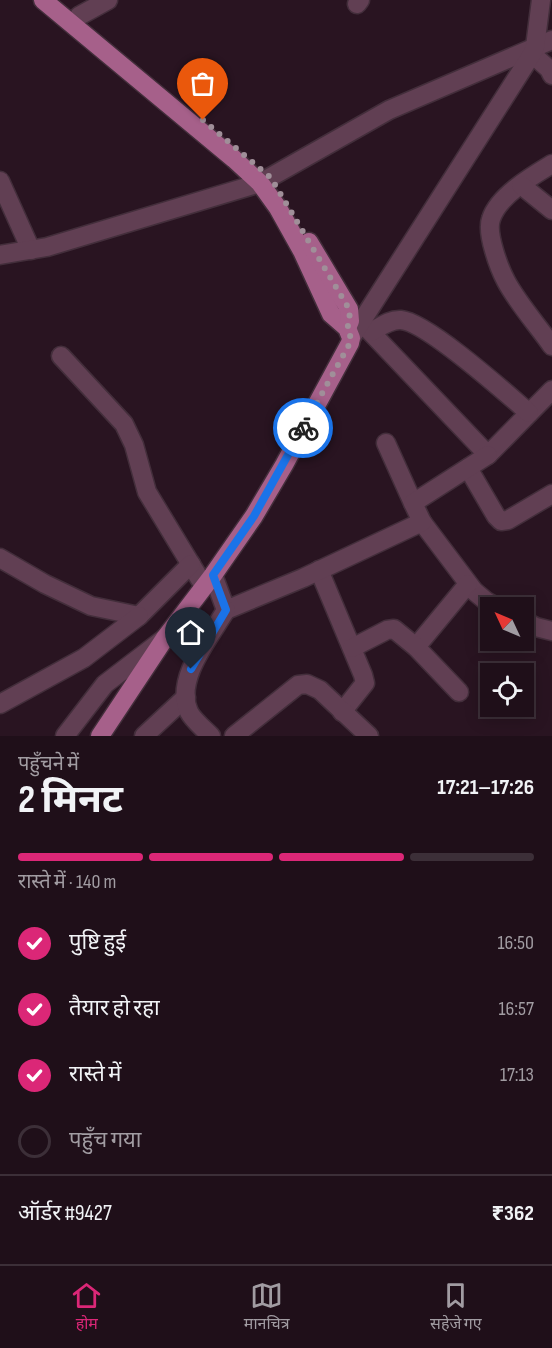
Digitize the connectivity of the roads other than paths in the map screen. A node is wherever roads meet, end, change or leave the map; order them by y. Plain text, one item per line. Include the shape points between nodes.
1 (43, 0) edge
2 (60, 0) edge
3 (108, 0) edge
4 (541, 0) edge
5 (79, 16) junction
6 (540, 47) edge
7 (552, 75) edge
8 (552, 164) edge
9 (0, 180) edge
10 (266, 181) junction
11 (521, 184) junction
12 (552, 210) edge
13 (32, 250) junction
14 (0, 255) edge
15 (358, 330) junction
16 (552, 346) edge
17 (61, 356) dead end
18 (552, 390) edge
19 (529, 413) junction
20 (386, 443) dead end
21 (488, 454) junction
22 (468, 468) junction
23 (552, 494) edge
24 (413, 503) junction
25 (423, 522) junction
26 (0, 558) edge
27 (191, 564) junction
28 (319, 570) junction
29 (208, 580) junction
30 (468, 584) junction
31 (481, 597) edge
32 (226, 610) junction
33 (139, 616) junction
34 (534, 626) edge
35 (552, 631) edge
36 (165, 638) junction
37 (416, 646) junction
38 (352, 648) junction
39 (459, 692) dead end
40 (186, 697) junction
41 (0, 704) edge
42 (342, 712) junction
43 (65, 736) edge
44 (99, 736) edge
45 (144, 736) edge
46 (211, 736) edge
47 (234, 736) edge
48 (369, 736) edge

1 - 10 main road
2 - 5 main road
3 - 5 street
4 - 6 street
5 - 10 main road
6 - 7 street
6 - 10 street via 389,110
6 - 15 street
8 - 11 street
9 - 13 street
10 - 13 street
10 - 15 main road via 349,309 350,321
11 - 12 street
11 - 16 street via 495,209 490,222 492,242 506,281
13 - 14 street
15 - 19 street via 391,321 412,322
15 - 21 street
15 - 29 main road via 254,516
17 - 27 street via 124,424 147,492
18 - 19 street
19 - 21 street
20 - 24 street
21 - 22 street
22 - 23 street via 501,521
22 - 24 street
24 - 25 street
25 - 28 street
25 - 30 street
26 - 33 street via 91,606
27 - 29 street
27 - 33 street
28 - 32 street
28 - 38 street
29 - 32 street
29 - 36 main road
30 - 31 street
30 - 37 street
32 - 40 street via 191,669 184,691
33 - 41 street via 84,658
34 - 35 street
36 - 43 street via 105,684
36 - 44 main road
37 - 38 street via 394,629
37 - 39 street
38 - 42 street via 365,683
40 - 45 street
40 - 46 street via 189,712
42 - 47 street via 320,690 298,685
42 - 48 street

